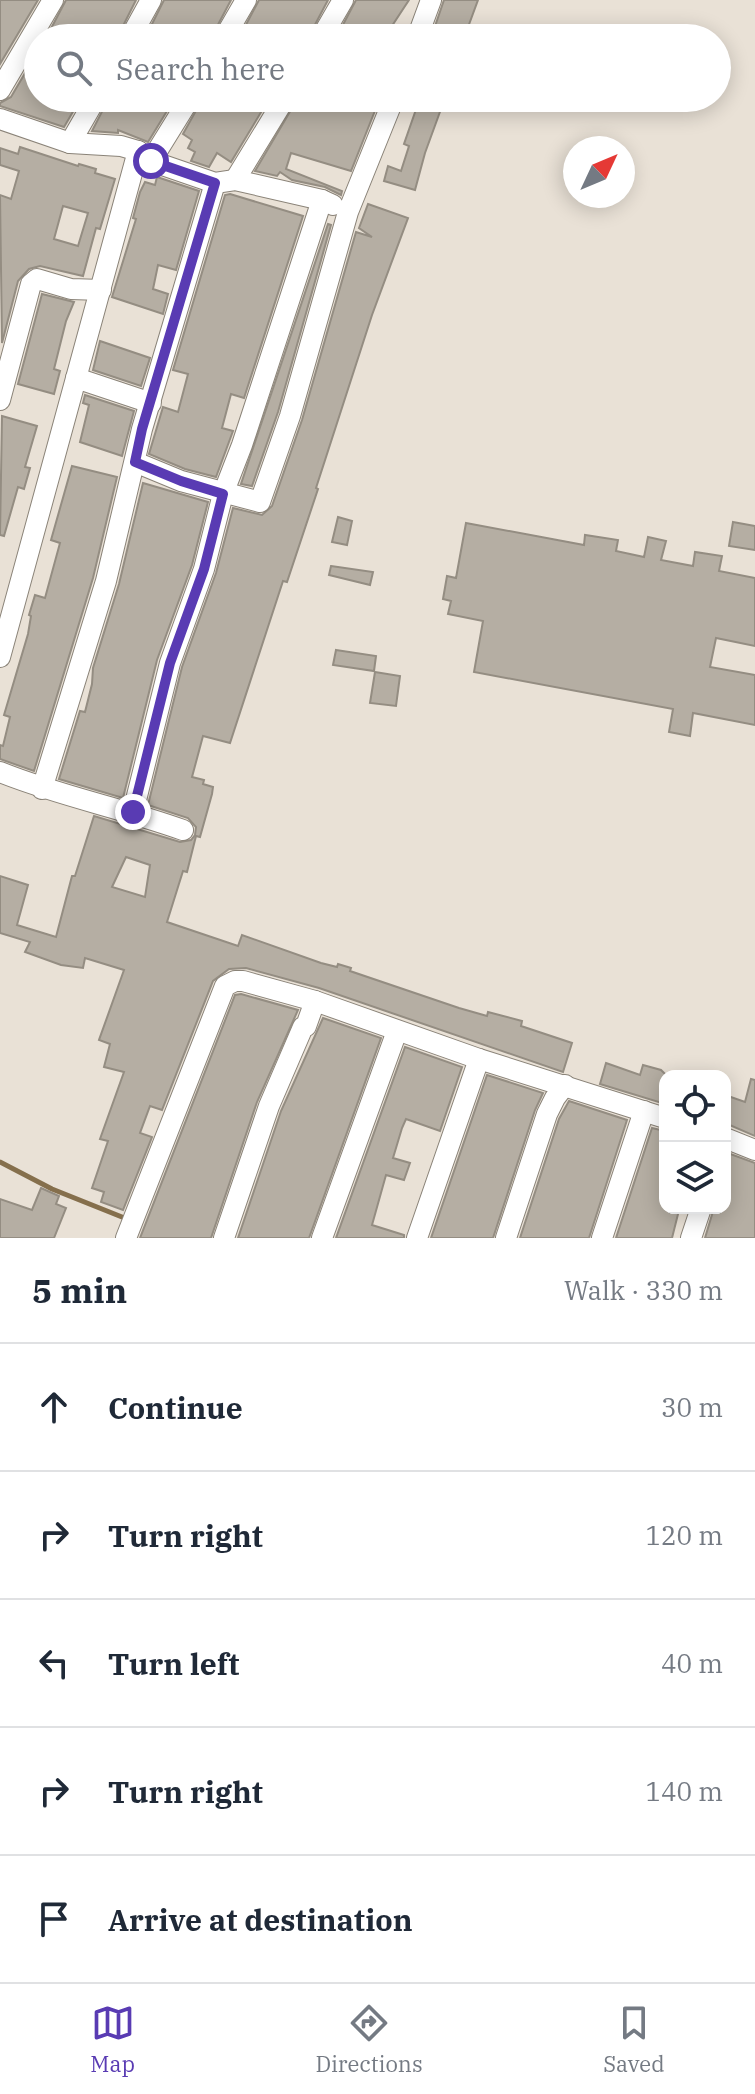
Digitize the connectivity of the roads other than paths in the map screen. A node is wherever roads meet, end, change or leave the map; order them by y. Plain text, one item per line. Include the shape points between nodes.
1 (53, 0) edge
2 (151, 0) edge
3 (246, 0) edge
4 (343, 0) edge
5 (431, 0) edge
6 (39, 24) edge
7 (138, 24) edge
8 (232, 24) edge
9 (329, 24) edge
10 (422, 24) edge
11 (24, 49) edge
12 (0, 90) edge
13 (88, 112) edge
14 (179, 112) edge
15 (275, 112) edge
16 (388, 112) edge
17 (0, 119) edge
18 (70, 143) junction
19 (145, 156) junction
20 (225, 182) junction
21 (322, 200) junction
22 (348, 212) junction
23 (101, 290) junction
24 (76, 378) junction
25 (0, 400) edge
26 (151, 403) junction
27 (135, 462) junction
28 (223, 494) junction
29 (5, 623) edge
30 (0, 657) edge
31 (0, 772) edge
32 (42, 789) junction
33 (133, 812) junction
34 (183, 830) dead end
35 (315, 1001) junction
36 (397, 1031) junction
37 (479, 1059) junction
38 (565, 1085) junction
39 (644, 1111) junction
40 (659, 1116) edge
41 (731, 1140) edge
42 (755, 1150) edge
43 (699, 1214) edge
44 (126, 1238) edge
45 (224, 1238) edge
46 (322, 1238) edge
47 (417, 1238) edge
48 (506, 1238) edge
49 (602, 1238) edge
50 (691, 1238) edge

1 - 6 street
2 - 7 street
3 - 8 street
4 - 9 street
5 - 10 street
11 - 12 street
13 - 18 street
14 - 19 street
15 - 20 street
16 - 22 street
17 - 18 street
18 - 19 street via 121,146
19 - 20 street
19 - 23 street
20 - 21 street
20 - 26 street
21 - 22 street
21 - 28 street
22 - 28 street via 260,502
23 - 24 street
23 - 25 street via 71,289 37,279 31,284
24 - 26 street
24 - 29 street
26 - 27 street
27 - 28 street
27 - 32 street via 106,581
28 - 33 street via 204,569 170,663
29 - 30 street
31 - 32 street
32 - 33 street
33 - 34 street
35 - 36 street
35 - 44 street via 243,981 225,986
35 - 45 street via 269,1106
36 - 37 street
36 - 46 street
37 - 38 street
37 - 47 street
38 - 39 street
38 - 48 street via 547,1114
39 - 40 street
39 - 49 street
41 - 42 street
43 - 50 street

